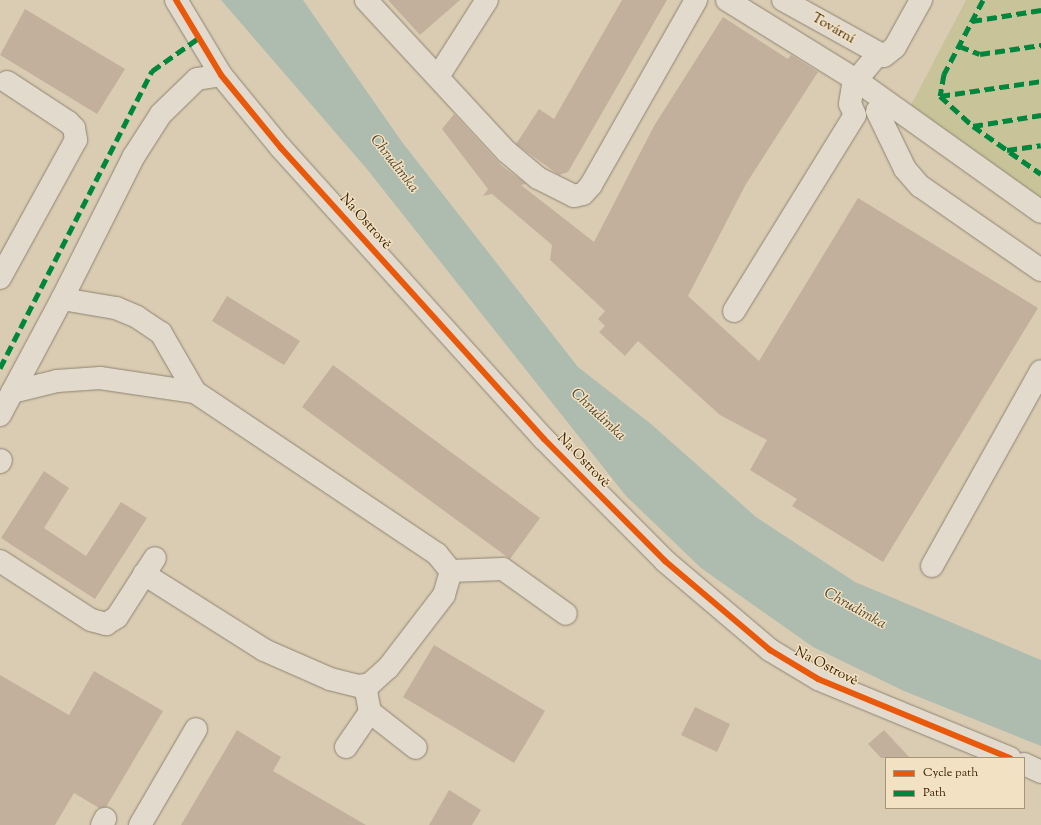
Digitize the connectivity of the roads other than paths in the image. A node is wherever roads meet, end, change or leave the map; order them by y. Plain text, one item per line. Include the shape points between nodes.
1 (176, 0) edge
2 (366, 0) edge
3 (487, 0) edge
4 (696, 0) edge
5 (727, 0) edge
6 (783, 0) edge
7 (921, 0) edge
8 (881, 56) junction
9 (221, 75) junction
10 (439, 75) junction
11 (856, 80) junction
12 (7, 82) dead end
13 (881, 106) junction
14 (855, 115) junction
15 (1041, 212) edge
16 (1041, 270) edge
17 (0, 278) edge
18 (62, 298) junction
19 (734, 311) dead end
20 (1041, 371) edge
21 (12, 392) junction
22 (195, 392) junction
23 (0, 415) edge
24 (0, 562) edge
25 (932, 566) dead end
26 (451, 571) junction
27 (566, 614) dead end
28 (365, 686) junction
29 (370, 712) junction
30 (196, 729) dead end
31 (346, 747) dead end
32 (416, 748) dead end
33 (1008, 757) edge
34 (1025, 764) edge
35 (1041, 772) edge
36 (140, 825) edge

1 - 9 street, Na Ostrově
2 - 10 street via 402,42
3 - 10 street
4 - 10 street via 591,185 578,196 554,189 525,168
5 - 11 street
6 - 8 street, Tovární
7 - 8 street via 895,48
8 - 11 street
9 - 18 street via 204,76 189,84 154,125
9 - 33 street, Na Ostrově via 281,148 544,439 665,561 728,616 770,650 818,679
11 - 13 street
11 - 14 street via 850,102
12 - 17 street via 68,122 74,128 76,140
13 - 14 street via 867,118
13 - 15 street
13 - 16 street via 905,169 920,186
14 - 19 street
18 - 21 street
18 - 22 street via 116,308 151,325 168,342
20 - 25 street
21 - 22 street via 57,381 100,378
21 - 23 street
22 - 26 street via 437,554
24 - 28 street via 99,624 112,622 150,566 264,650 330,679
26 - 27 street via 503,569
26 - 28 street via 444,595 388,668
28 - 29 street
29 - 31 street
29 - 32 street
30 - 36 street
34 - 35 street

